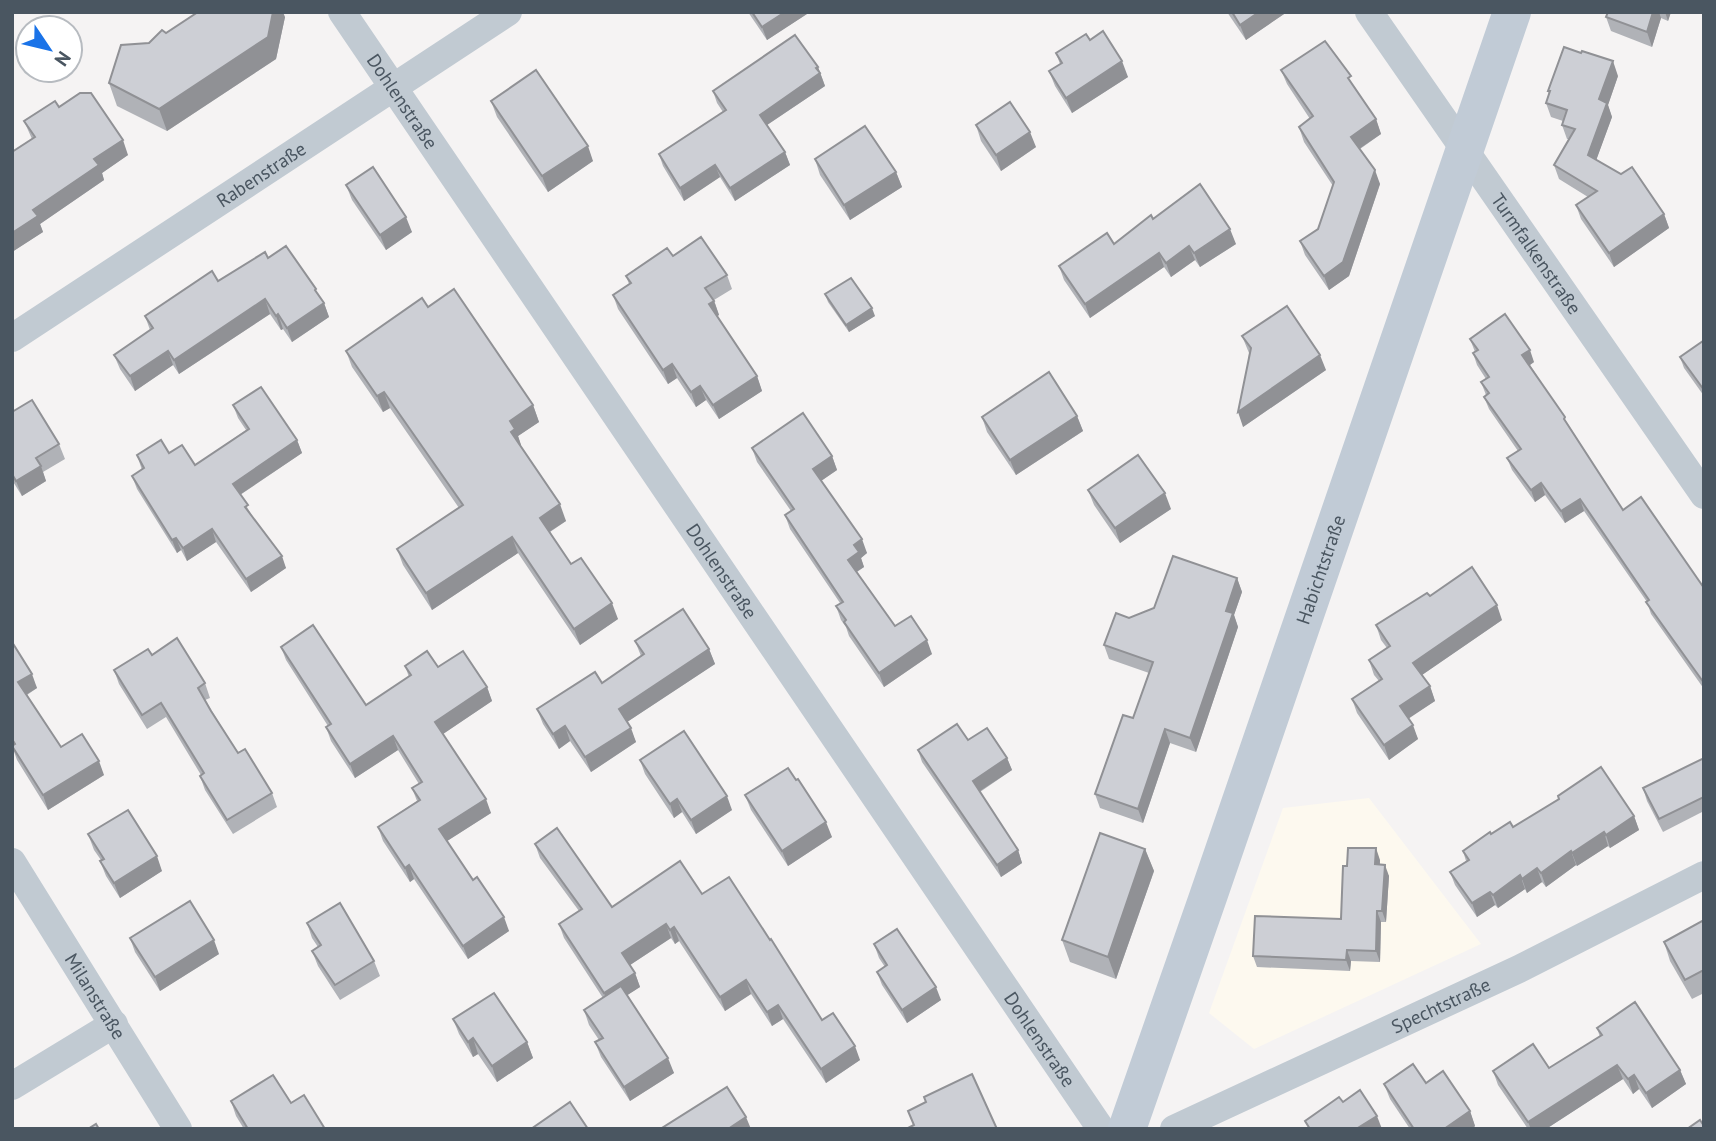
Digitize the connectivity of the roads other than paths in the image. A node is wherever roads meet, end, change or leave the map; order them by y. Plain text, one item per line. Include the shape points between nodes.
1 (342, 12) edge
2 (508, 12) edge
3 (1369, 12) edge
4 (1512, 12) edge
5 (393, 87) junction
6 (1464, 151) junction
7 (12, 338) edge
8 (1704, 495) edge
9 (12, 862) edge
10 (1704, 875) edge
11 (114, 1024) junction
12 (12, 1086) edge
13 (178, 1129) edge
14 (1101, 1129) edge
15 (1127, 1129) edge
16 (1174, 1129) edge

1 - 5 street, Dohlenstraße
2 - 5 street, Rabenstraße
3 - 6 street, Turmfalkenstraße
4 - 6 main road, Habichtstraße
5 - 7 street, Rabenstraße
5 - 14 street, Dohlenstraße
6 - 8 street, Turmfalkenstraße
6 - 15 main road, Habichtstraße
9 - 11 street, Milanstraße
10 - 16 street, Spechtstraße via 1519,969
11 - 12 street
11 - 13 street, Milanstraße

